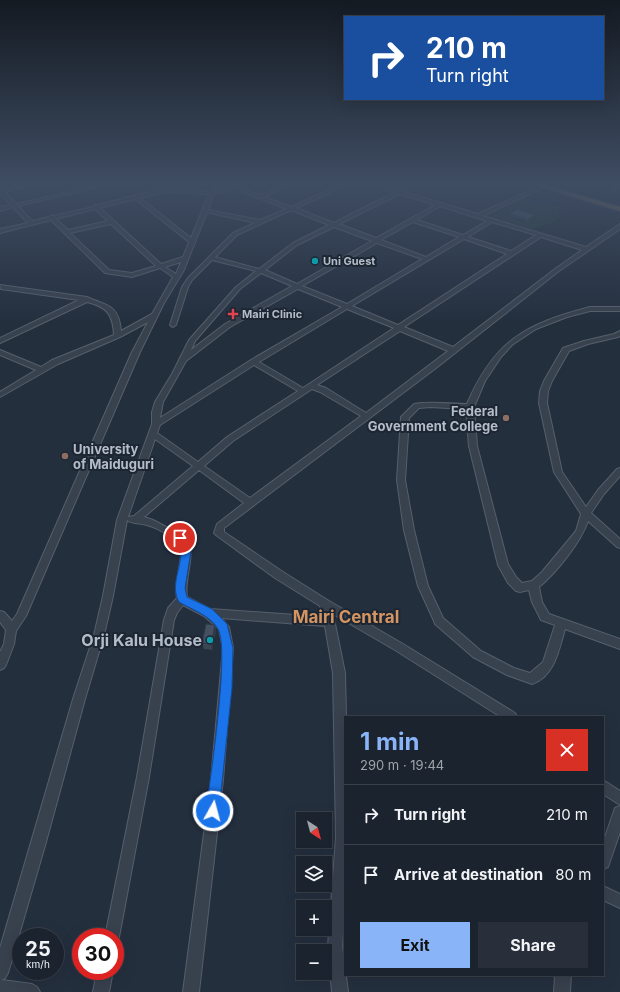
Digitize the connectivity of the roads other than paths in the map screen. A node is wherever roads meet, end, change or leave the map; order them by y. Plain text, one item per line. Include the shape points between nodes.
1 (70, 231) edge
2 (121, 231) edge
3 (180, 231) edge
4 (196, 231) edge
5 (241, 231) edge
6 (320, 231) edge
7 (349, 231) edge
8 (392, 231) edge
9 (448, 231) edge
10 (474, 231) edge
11 (528, 231) edge
12 (612, 231) edge
13 (67, 232) joint
14 (540, 235) junction
15 (465, 237) junction
16 (192, 241) junction
17 (374, 241) junction
18 (586, 249) junction
19 (513, 254) junction
20 (184, 258) junction
21 (211, 258) junction
22 (426, 259) junction
23 (160, 266) junction
24 (258, 270) junction
25 (177, 277) junction
26 (0, 279) edge
27 (298, 286) junction
28 (1, 288) edge
29 (88, 299) junction
30 (347, 306) junction
31 (620, 309) edge
32 (155, 315) junction
33 (172, 325) dead end
34 (400, 327) junction
35 (620, 333) edge
36 (118, 336) junction
37 (0, 341) edge
38 (453, 350) junction
39 (0, 352) edge
40 (182, 362) junction
41 (254, 362) junction
42 (41, 370) junction
43 (312, 386) junction
44 (303, 391) junction
45 (0, 396) edge
46 (470, 407) junction
47 (366, 416) junction
48 (154, 428) junction
49 (196, 466) junction
50 (620, 471) edge
51 (249, 502) junction
52 (586, 514) junction
53 (136, 519) junction
54 (122, 520) junction
55 (620, 544) edge
56 (533, 585) junction
57 (182, 599) junction
58 (325, 604) junction
59 (208, 612) junction
60 (0, 615) edge
61 (330, 622) junction
62 (561, 624) junction
63 (11, 630) junction
64 (620, 644) edge
65 (3, 650) edge
66 (0, 665) edge
67 (508, 716) edge
68 (342, 756) edge
69 (604, 787) edge
70 (620, 799) edge
71 (620, 813) edge
72 (604, 859) edge
73 (604, 893) edge
74 (620, 901) edge
75 (114, 928) edge
76 (0, 973) edge
77 (563, 976) edge
78 (103, 980) edge
79 (0, 987) edge
80 (32, 992) edge
81 (101, 992) edge
82 (191, 992) edge
83 (340, 992) edge
84 (562, 992) edge

1 - 13 street
2 - 23 street
3 - 16 street
4 - 16 street
5 - 21 street
6 - 24 street via 295,244
7 - 17 street
8 - 17 street
9 - 15 street
10 - 15 street
11 - 14 street
12 - 18 street
13 - 23 street via 107,272 132,275
14 - 18 street
14 - 19 street
15 - 19 street
15 - 22 street
16 - 20 street
17 - 22 street
17 - 27 street
18 - 38 street
19 - 34 street
20 - 23 street
20 - 25 street
21 - 24 street
21 - 33 street via 185,287
22 - 30 street
23 - 25 street
24 - 27 street
24 - 40 street via 238,288 192,340
25 - 32 street
26 - 28 street
27 - 30 street
27 - 40 street via 240,316
28 - 29 street
29 - 36 street via 103,304 112,314 117,321
29 - 37 street
30 - 34 street
30 - 41 street
31 - 46 street via 590,310 534,328 510,344 498,356 481,381
32 - 36 street
32 - 63 street via 136,352 21,616
34 - 38 street
34 - 43 street
35 - 52 street via 566,350 544,391 543,403 558,472
36 - 42 street via 62,358
38 - 47 street
39 - 42 street
40 - 48 street via 159,402
41 - 44 street
41 - 48 street
42 - 45 street
43 - 44 street
43 - 47 street
44 - 49 street via 230,439
46 - 56 street via 473,446 503,565 520,588
46 - 62 street via 417,406 405,417 401,480 409,530 423,586 439,621 476,654 511,672 532,679 548,665
47 - 51 street
48 - 49 street
48 - 54 street
49 - 51 street
49 - 53 street
50 - 52 street
51 - 58 street via 220,526 219,533
52 - 55 street
52 - 56 street via 580,532 570,546 546,575
53 - 54 street
53 - 57 street via 150,522 180,538 186,551 180,588
54 - 76 street via 99,634
56 - 62 street via 537,602 545,617
57 - 59 street
57 - 75 street via 172,611 169,620
58 - 61 street
58 - 67 street
59 - 61 street
59 - 82 street via 224,627 228,648 217,780
60 - 63 street
61 - 68 street via 339,672
62 - 64 street
63 - 65 street via 11,636
65 - 66 street
68 - 83 street via 343,837 335,946
69 - 70 street
71 - 72 street
73 - 74 street
77 - 84 street
78 - 81 street
79 - 80 street

